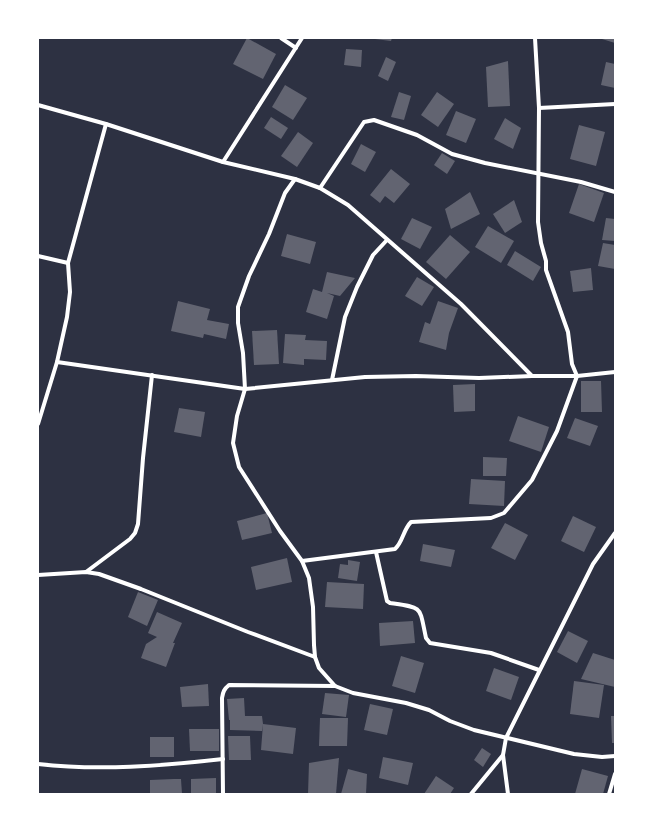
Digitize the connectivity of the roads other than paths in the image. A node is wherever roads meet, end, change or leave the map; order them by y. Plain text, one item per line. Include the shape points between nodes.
1 (281, 38) edge
2 (302, 38) edge
3 (535, 38) edge
4 (296, 48) junction
5 (615, 104) edge
6 (38, 105) edge
7 (539, 108) junction
8 (106, 124) junction
9 (222, 162) junction
10 (538, 174) junction
11 (295, 179) junction
12 (320, 188) junction
13 (615, 192) edge
14 (386, 240) junction
15 (38, 256) edge
16 (68, 263) junction
17 (57, 362) junction
18 (615, 372) edge
19 (152, 375) junction
20 (532, 376) junction
21 (577, 376) junction
22 (332, 380) junction
23 (245, 389) junction
24 (39, 418) edge
25 (38, 424) edge
26 (615, 533) edge
27 (376, 552) junction
28 (302, 561) junction
29 (86, 572) junction
30 (38, 575) edge
31 (315, 657) junction
32 (539, 670) junction
33 (335, 686) junction
34 (506, 738) junction
35 (503, 755) junction
36 (615, 756) edge
37 (223, 759) junction
38 (38, 764) edge
39 (615, 774) edge
40 (223, 794) edge
41 (471, 794) edge
42 (508, 794) edge
43 (609, 794) edge

1 - 4 street
2 - 4 street
3 - 7 street
4 - 9 street
5 - 7 street
6 - 8 street
7 - 10 street
8 - 9 street
8 - 16 street
9 - 11 street
10 - 12 street via 452,154 417,135 369,120 364,122
10 - 13 street
10 - 21 street via 538,222 546,270 568,332 572,364
11 - 12 street
11 - 23 street via 285,194 238,307
12 - 14 street via 348,205
14 - 20 street via 461,304
14 - 22 street via 373,255 345,317
15 - 16 street
16 - 17 street via 70,292
17 - 19 street
17 - 24 street
18 - 21 street
19 - 23 street
19 - 29 street via 138,524 135,533
20 - 21 street
20 - 22 street via 394,376
21 - 27 street via 556,431 532,480 504,513 491,518 411,522 400,545 395,549
22 - 23 street
23 - 28 street via 237,416 234,443 240,467
24 - 25 street
26 - 32 street via 593,564
27 - 28 street
27 - 32 street via 387,601 390,604 416,607 420,611 426,638 430,643 491,653
28 - 31 street via 309,578 313,607
29 - 30 street
29 - 31 street via 141,588
31 - 33 street via 319,668
32 - 34 street
33 - 34 street via 353,693 406,703 474,730
33 - 37 street via 229,685 223,693
34 - 35 street
34 - 36 street via 574,754
35 - 41 street
35 - 42 street
37 - 38 street via 113,768
37 - 40 street
39 - 43 street

